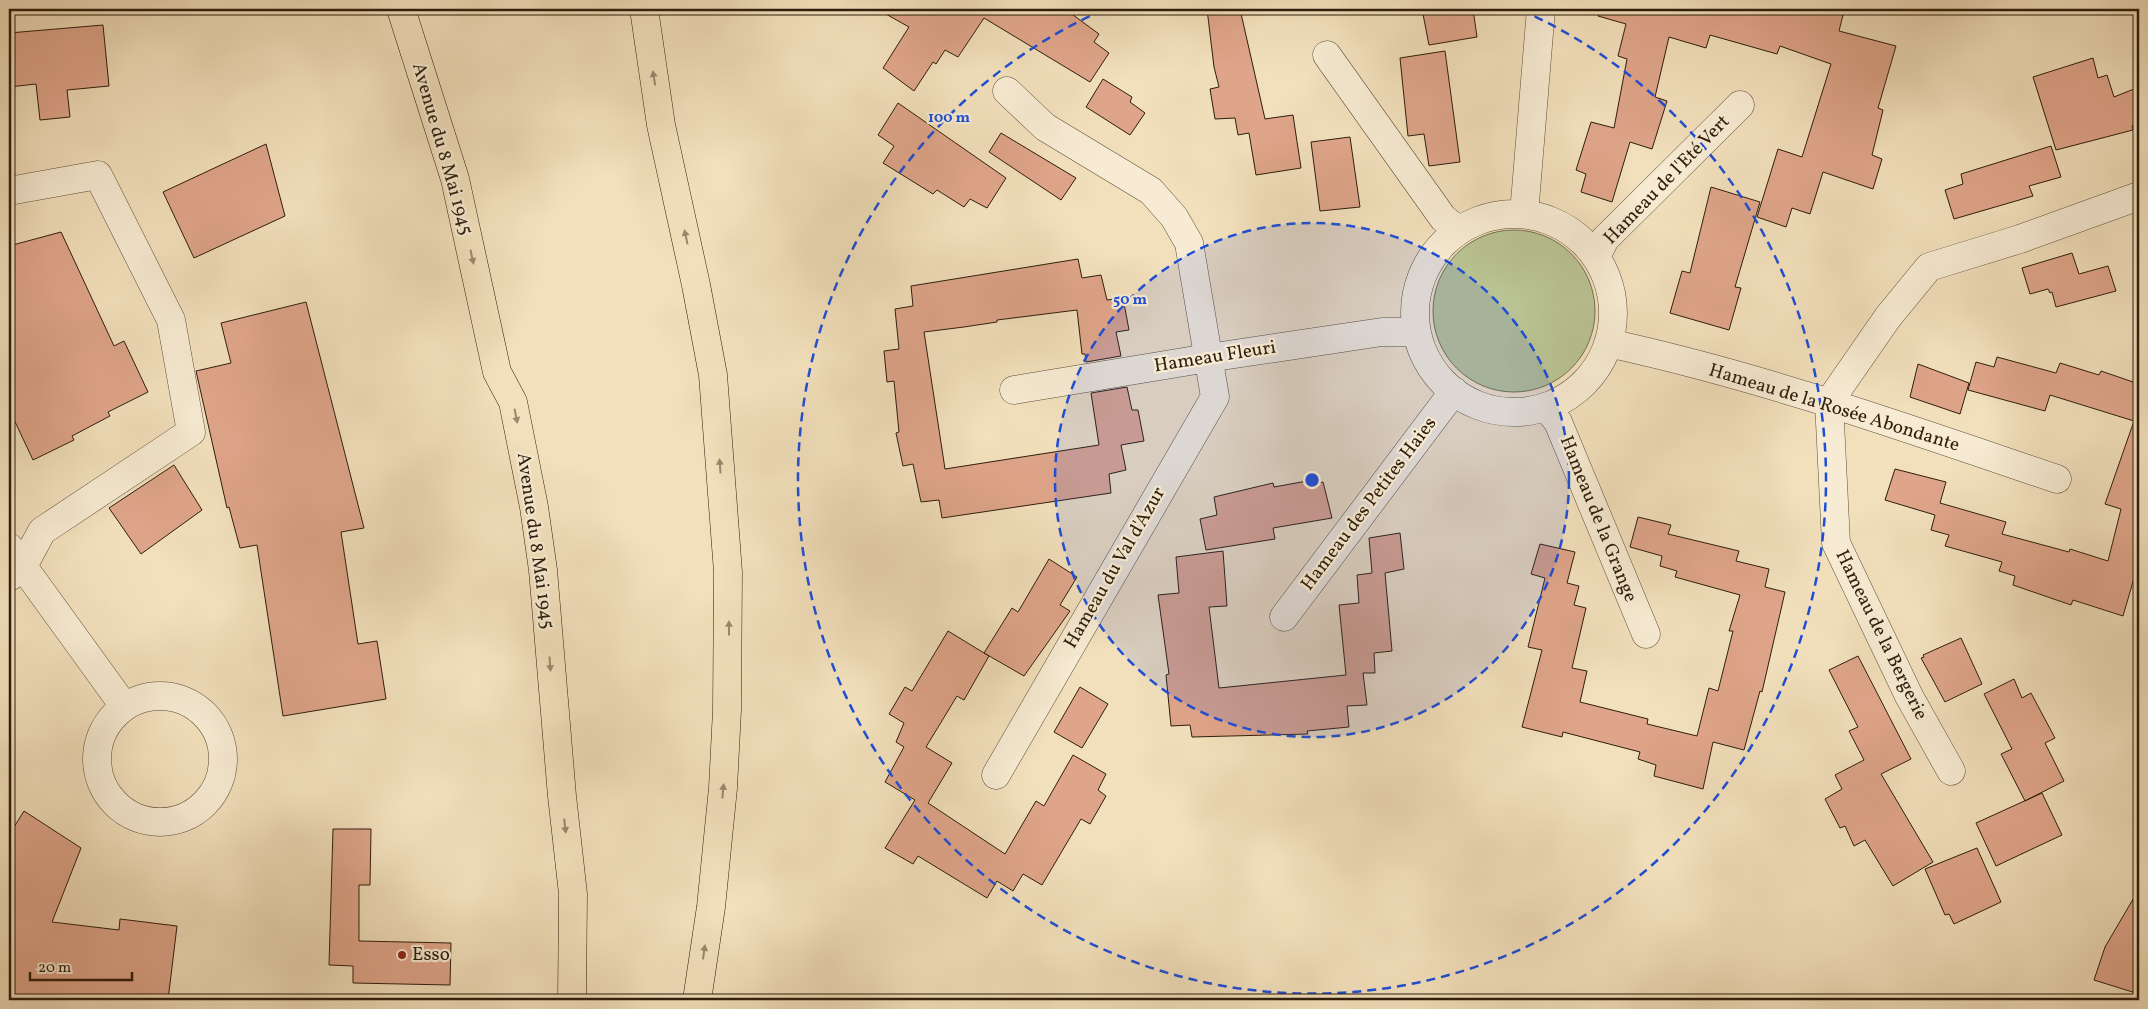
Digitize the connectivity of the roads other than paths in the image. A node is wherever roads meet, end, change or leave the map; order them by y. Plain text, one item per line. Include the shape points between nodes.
1 (400, 9) edge
2 (644, 9) edge
3 (1541, 9) edge
4 (1327, 55) dead end
5 (1007, 91) dead end
6 (1740, 105) dead end
7 (9, 191) edge
8 (2139, 196) edge
9 (1524, 214) junction
10 (1458, 230) junction
11 (1596, 257) junction
12 (1416, 332) junction
13 (1608, 343) junction
14 (1208, 358) junction
15 (1014, 390) dead end
16 (1454, 391) junction
17 (1828, 402) junction
18 (1546, 407) junction
19 (2057, 479) dead end
20 (13, 564) edge
21 (1284, 617) dead end
22 (1646, 634) dead end
23 (124, 706) junction
24 (1950, 771) dead end
25 (996, 775) dead end
26 (572, 1000) edge
27 (697, 1000) edge

1 -> 26 main road, Avenue du 8 Mai 1945 via 455,179 497,372 513,402 534,507 573,894
27 -> 2 main road via 711,907 723,788 728,572 712,375 661,125
3 - 9 street
4 - 10 street via 1443,218
5 - 14 street, Hameau du Val d'Azur via 1046,127 1151,191 1174,216 1189,243
6 - 11 street, Hameau de l'Eté Vert via 1605,239
7 - 20 street via 98,175 172,320 191,432 42,531
8 - 17 street via 1929,268 1888,317
9 - 10 street via 1489,216
9 - 11 street via 1552,221 1577,236
10 - 12 street via 1436,250 1422,275 1415,303
11 - 13 street via 1609,284 1613,314
12 - 14 street, Hameau Fleuri via 1382,332
12 - 16 street via 1436,375
13 - 17 street, Hameau de la Rosée Abondante
13 - 18 street via 1594,371 1573,392
14 - 15 street, Hameau Fleuri
14 - 25 street, Hameau du Val d'Azur via 1214,397
16 - 18 street via 1482,406 1514,412
16 - 21 street, Hameau des Petites Haies
17 - 19 street, Hameau de la Rosée Abondante
17 - 24 street, Hameau de la Bergerie via 1836,543 1909,696
18 - 22 street, Hameau de la Grange via 1558,422
20 - 23 street
23 - 23 street via 102,729 95,760 104,791 126,814 134,817 157,824 188,817 212,798 223,770 221,740 206,715 181,698 152,695

